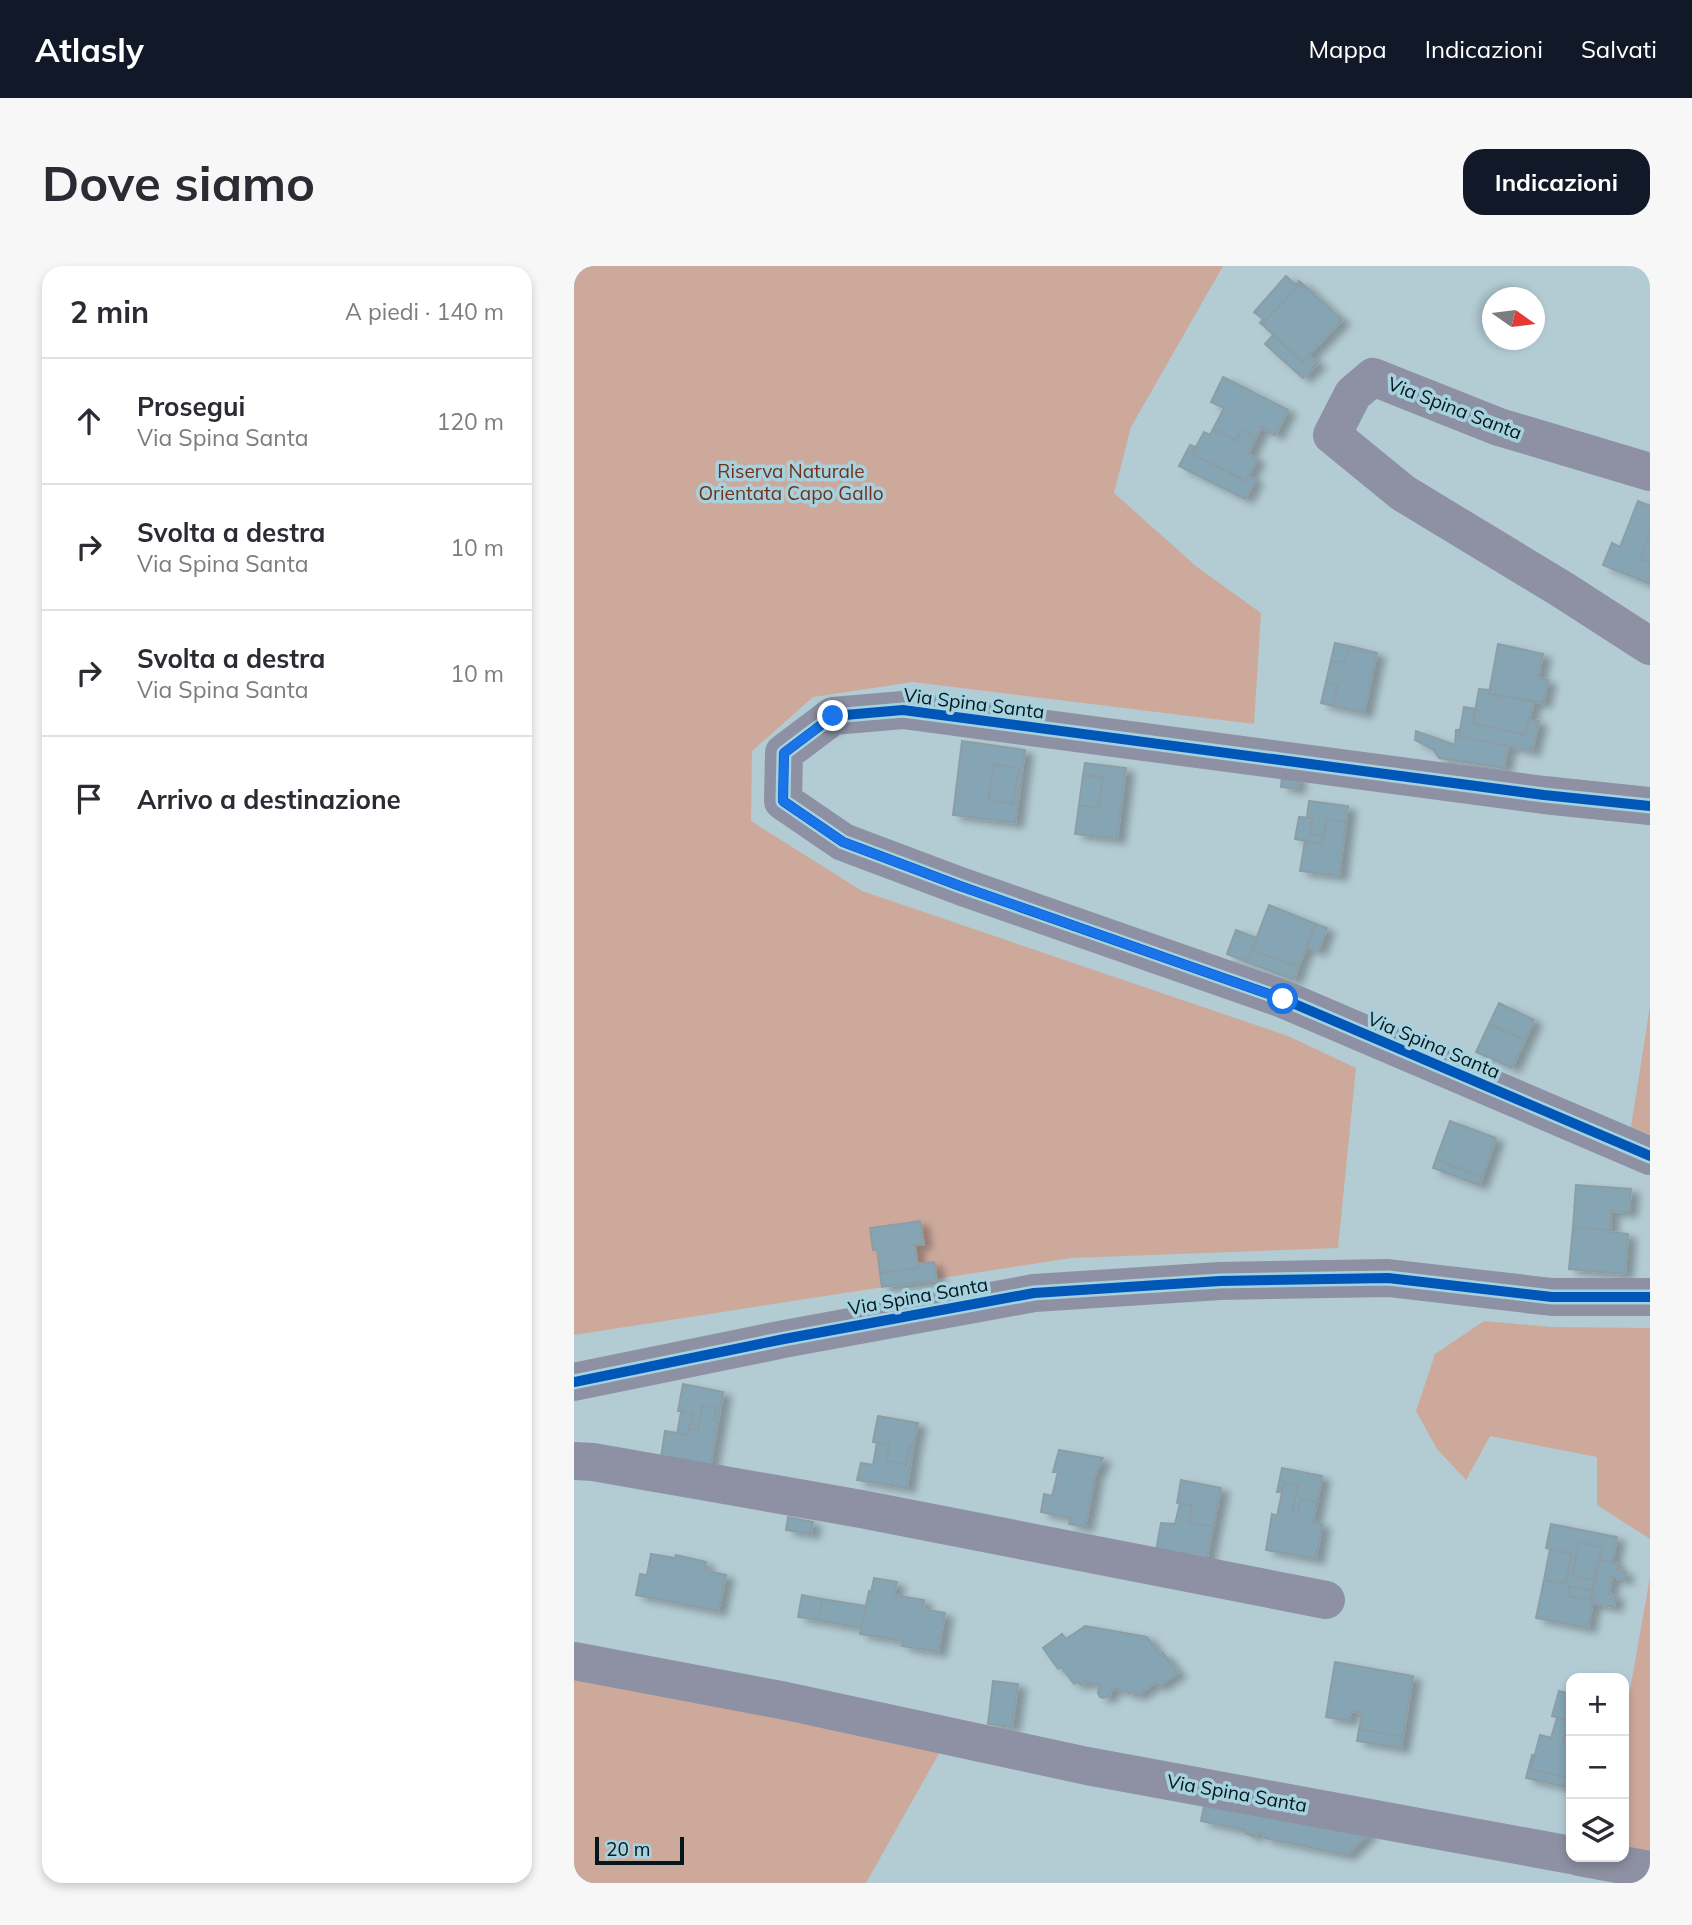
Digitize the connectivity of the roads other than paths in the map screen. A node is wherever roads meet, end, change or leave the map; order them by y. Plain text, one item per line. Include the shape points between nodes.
1 (1650, 472) edge
2 (1650, 646) edge
3 (1650, 806) edge
4 (1650, 1156) edge
5 (1650, 1297) edge
6 (574, 1382) edge
7 (574, 1461) edge
8 (1326, 1600) dead end
9 (574, 1661) edge
10 (1566, 1854) edge
11 (1606, 1862) edge
12 (1650, 1870) edge

1 - 2 street, Via Spina Santa via 1499,427 1373,377 1353,394 1332,435 1403,493
3 - 4 street, Via Spina Santa via 903,710 833,716 784,753 783,801 843,842 1283,999
5 - 6 street, Via Spina Santa via 1552,1297 1388,1278 1220,1281 1034,1293
7 - 8 street via 861,1509
9 - 10 street, Via Spina Santa via 1087,1766
11 - 12 street

